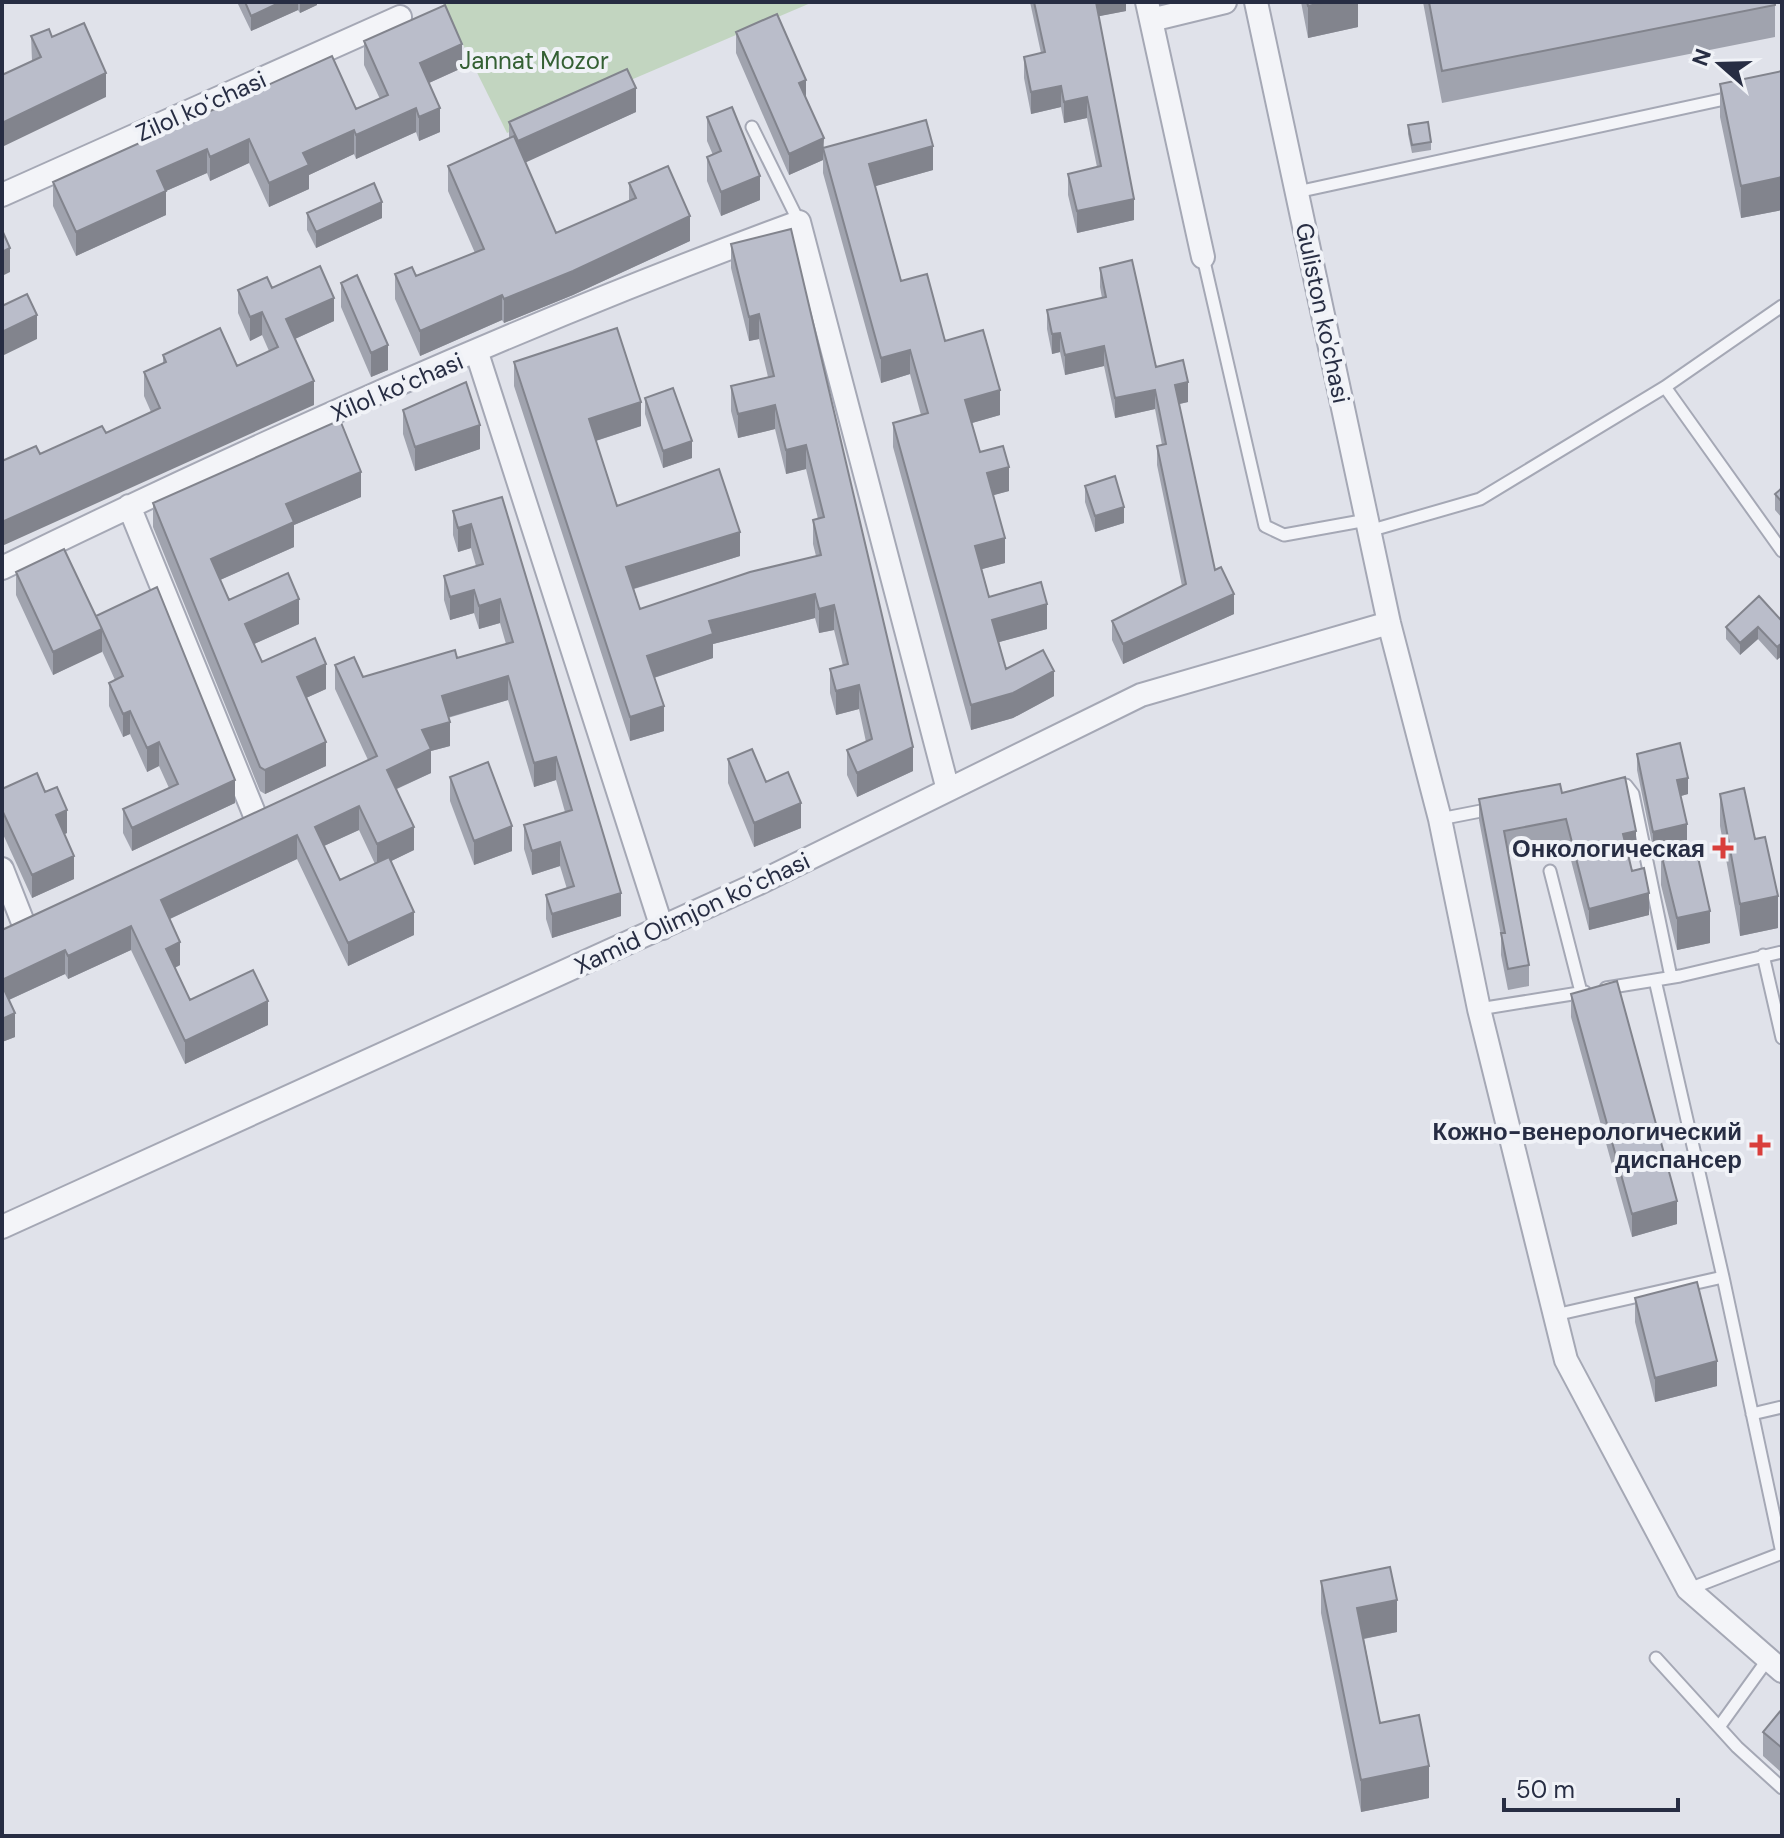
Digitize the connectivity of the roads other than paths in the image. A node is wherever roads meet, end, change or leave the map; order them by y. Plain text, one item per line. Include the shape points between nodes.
1 (1225, 2) edge
2 (1256, 2) edge
3 (1149, 11) edge
4 (400, 17) dead end
5 (1752, 93) edge
6 (752, 127) dead end
7 (1297, 192) junction
8 (2, 195) edge
9 (799, 222) junction
10 (1203, 257) joint
11 (1782, 306) edge
12 (477, 353) junction
13 (1665, 387) junction
14 (129, 506) junction
15 (1368, 525) junction
16 (1782, 551) edge
17 (2, 568) edge
18 (1389, 623) junction
19 (948, 790) junction
20 (1595, 791) edge
21 (1502, 807) edge
22 (256, 818) edge
23 (1440, 819) junction
24 (2, 869) edge
25 (1550, 871) dead end
26 (662, 928) junction
27 (2, 935) edge
28 (1782, 952) edge
29 (1763, 955) junction
30 (1671, 977) junction
31 (1655, 980) junction
32 (1581, 992) junction
33 (1479, 1009) junction
34 (1782, 1038) edge
35 (2, 1227) edge
36 (1723, 1277) junction
37 (1555, 1315) junction
38 (1782, 1407) edge
39 (1752, 1414) junction
40 (1778, 1513) edge
41 (1782, 1553) edge
42 (1688, 1589) junction
43 (1656, 1658) dead end
44 (1775, 1665) edge
45 (1719, 1727) junction
46 (1782, 1788) edge

1 - 3 street
2 - 7 street, Guliston ko'chasi
3 - 10 street
4 - 8 street, Zilol koʻchasi
5 - 7 lane
6 - 9 lane
7 - 15 street, Guliston ko'chasi
9 - 12 street, Xilol koʻchasi via 661,273
9 - 19 street
10 - 15 lane via 1265,526 1284,535
11 - 13 lane
12 - 14 street, Xilol koʻchasi
12 - 26 street
13 - 15 lane via 1480,499
13 - 16 lane
14 - 17 street, Xilol koʻchasi
14 - 22 street
15 - 18 street, Guliston ko'chasi
18 - 19 street, Xamid Olimjon koʻchasi via 1141,695
18 - 23 street, Guliston ko'chasi
19 - 26 street, Xamid Olimjon koʻchasi
20 - 30 lane via 1626,785 1633,794
21 - 23 lane
23 - 33 street, Guliston ko'chasi
24 - 27 street via 32,921
25 - 32 lane
26 - 35 street, Xamid Olimjon koʻchasi
28 - 29 lane
29 - 30 lane
29 - 34 lane
30 - 31 lane
31 - 32 lane
31 - 36 lane
32 - 33 lane
33 - 37 street, Guliston ko'chasi
36 - 37 lane
36 - 39 lane
37 - 42 street, Guliston ko'chasi via 1566,1360
38 - 39 lane
39 - 40 lane
40 - 41 lane
41 - 42 lane
42 - 44 street
43 - 45 lane
44 - 45 lane
45 - 46 lane

